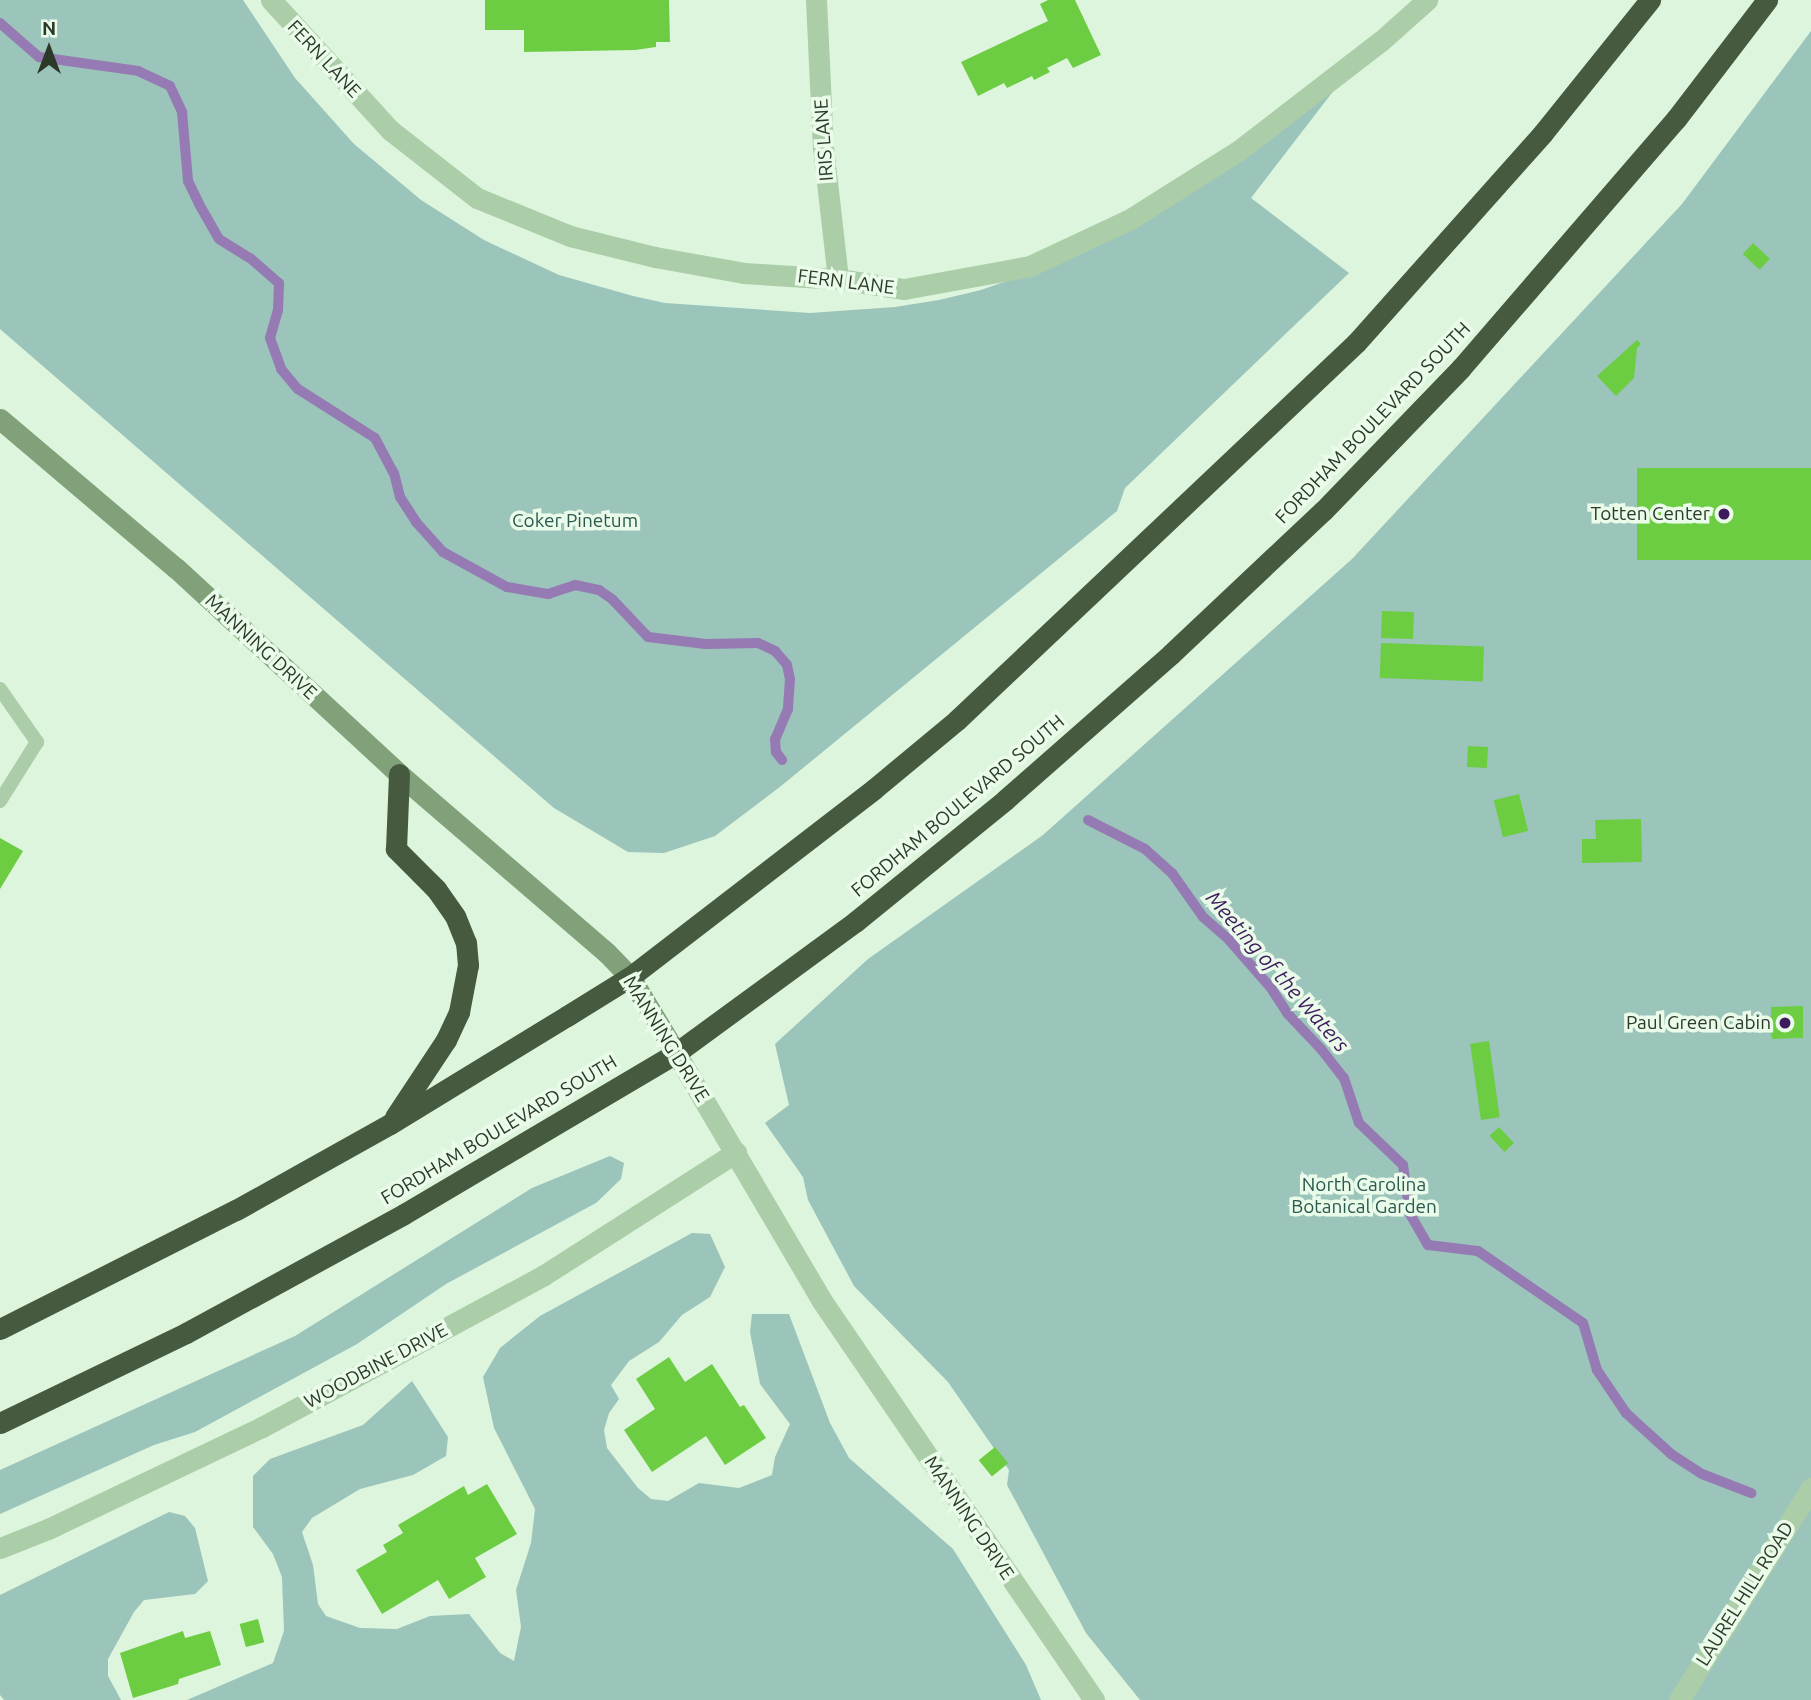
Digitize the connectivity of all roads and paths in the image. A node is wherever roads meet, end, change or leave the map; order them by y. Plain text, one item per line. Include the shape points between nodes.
1 (271, 0) edge
2 (816, 0) edge
3 (1427, 0) edge
4 (1650, 0) edge
5 (1767, 0) edge
6 (838, 279) junction
7 (0, 419) edge
8 (0, 689) edge
9 (399, 774) junction
10 (0, 801) edge
11 (630, 976) junction
12 (676, 1053) junction
13 (390, 1124) junction
14 (736, 1152) junction
15 (0, 1329) edge
16 (0, 1423) edge
17 (1811, 1488) edge
18 (0, 1548) edge
19 (1094, 1700) edge
20 (1679, 1700) edge

1 - 6 street, FERN LANE via 390,130 477,198 569,236 655,257 744,273
2 - 6 street, IRIS LANE via 823,147
3 - 6 street, FERN LANE via 1238,152 1132,218 1030,266 904,289
4 - 11 highway via 1543,133 1356,343 957,720
5 - 12 highway, FORDHAM BOULEVARD SOUTH via 1676,119 1479,347 1323,511 1171,654 1005,800 855,922
7 - 9 street, MANNING DRIVE via 176,568
8 - 10 lane via 37,742
9 - 11 street, MANNING DRIVE
9 - 13 highway via 396,849 436,889 455,916 466,943 468,965 459,1012 446,1040
11 - 12 street, MANNING DRIVE
11 - 13 highway
12 - 14 street, MANNING DRIVE
12 - 16 highway, FORDHAM BOULEVARD SOUTH via 404,1214 186,1334
13 - 15 highway via 236,1210
14 - 18 street, WOODBINE DRIVE via 532,1282 261,1427
14 - 19 street, MANNING DRIVE via 822,1301
17 - 20 street, LAUREL HILL ROAD

